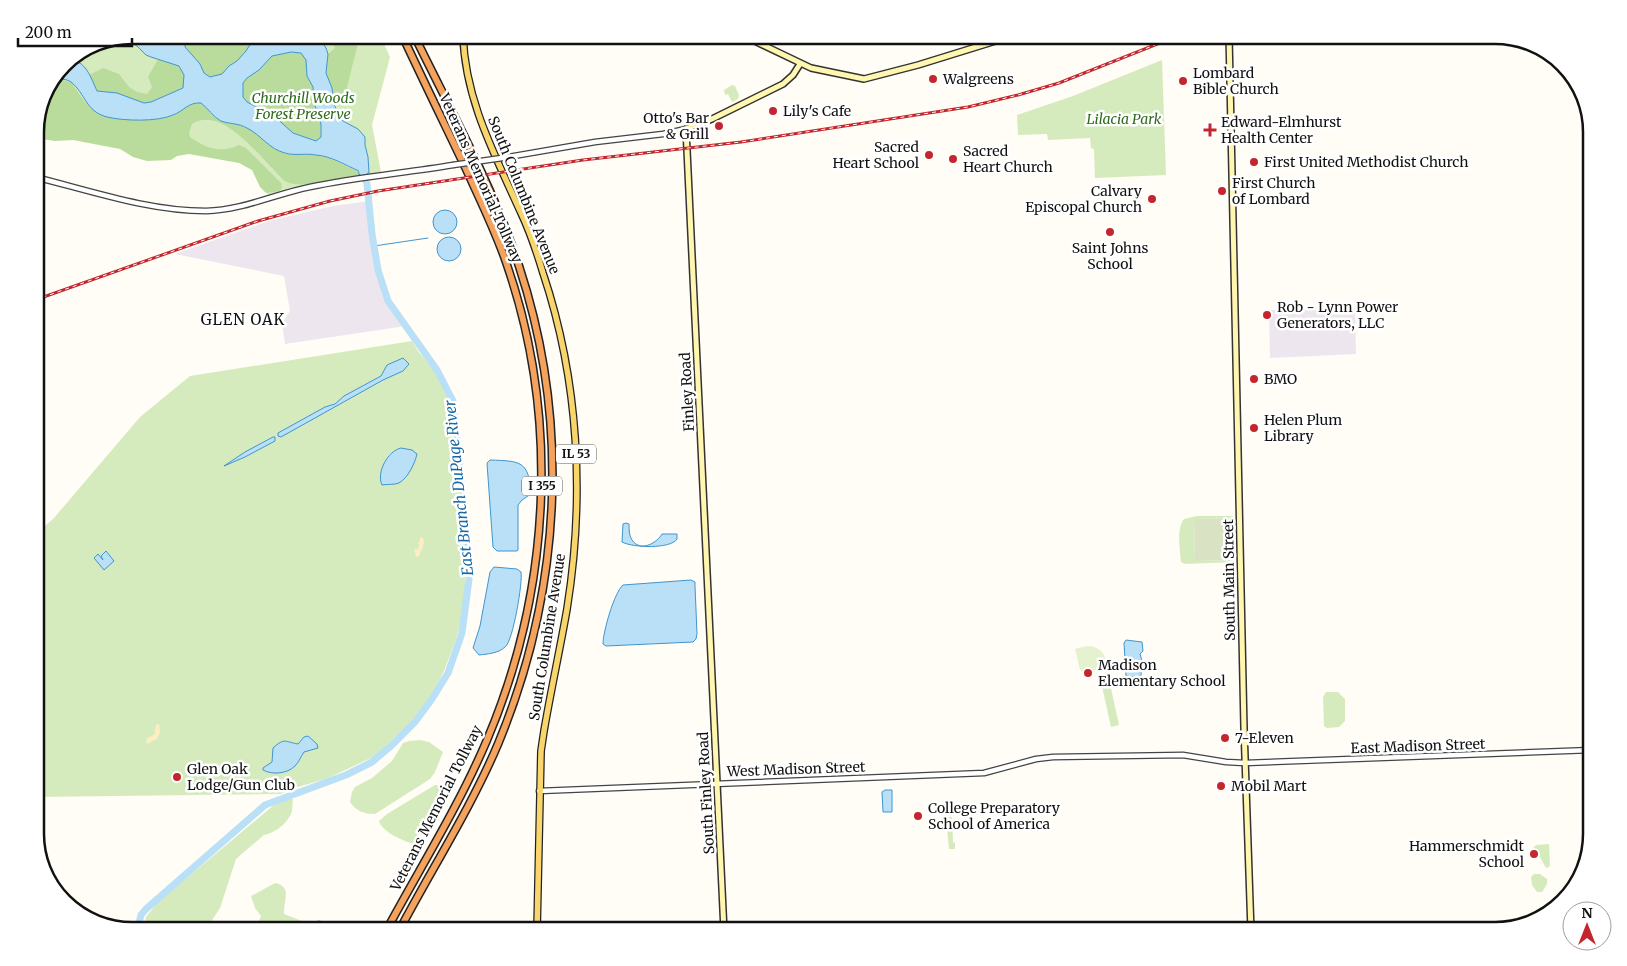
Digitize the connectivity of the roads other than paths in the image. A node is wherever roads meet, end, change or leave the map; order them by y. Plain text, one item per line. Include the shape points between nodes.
1 (406, 44) edge
2 (418, 44) edge
3 (464, 44) edge
4 (760, 44) edge
5 (986, 44) edge
6 (1229, 44) edge
7 (800, 64) junction
8 (686, 129) junction
9 (44, 180) edge
10 (711, 654) joint
11 (1583, 750) edge
12 (1245, 763) junction
13 (717, 783) junction
14 (539, 791) junction
15 (391, 922) edge
16 (404, 922) edge
17 (537, 922) edge
18 (724, 922) edge
19 (1251, 922) edge

1 - 15 highway, Veterans Memorial Tollway / I 355 via 480,200 506,262 521,309 532,360 542,484 539,541 530,601 505,695 472,772
2 - 16 highway, Veterans Memorial Tollway / I 355 via 491,196 519,266 533,315 550,400 553,485 542,602 516,697 483,776
3 - 14 main road, South Columbine Avenue / IL 53 via 477,111 522,215 549,290 574,420 577,474 575,542 567,608 544,731
4 - 7 main road
5 - 7 main road via 868,78 854,78
6 - 12 main road, South Main Street
7 - 8 main road via 783,84
8 - 9 street, bridge via 300,189 239,207 208,211 154,206
8 - 10 main road, Finley Road
10 - 13 main road, South Finley Road
11 - 12 street, East Madison Street
12 - 13 street, West Madison Street via 1183,754 1042,758 984,773
12 - 19 main road, South Main Street
13 - 14 street, West Madison Street
13 - 18 main road, South Finley Road
14 - 17 main road, South Columbine Avenue / IL 53

